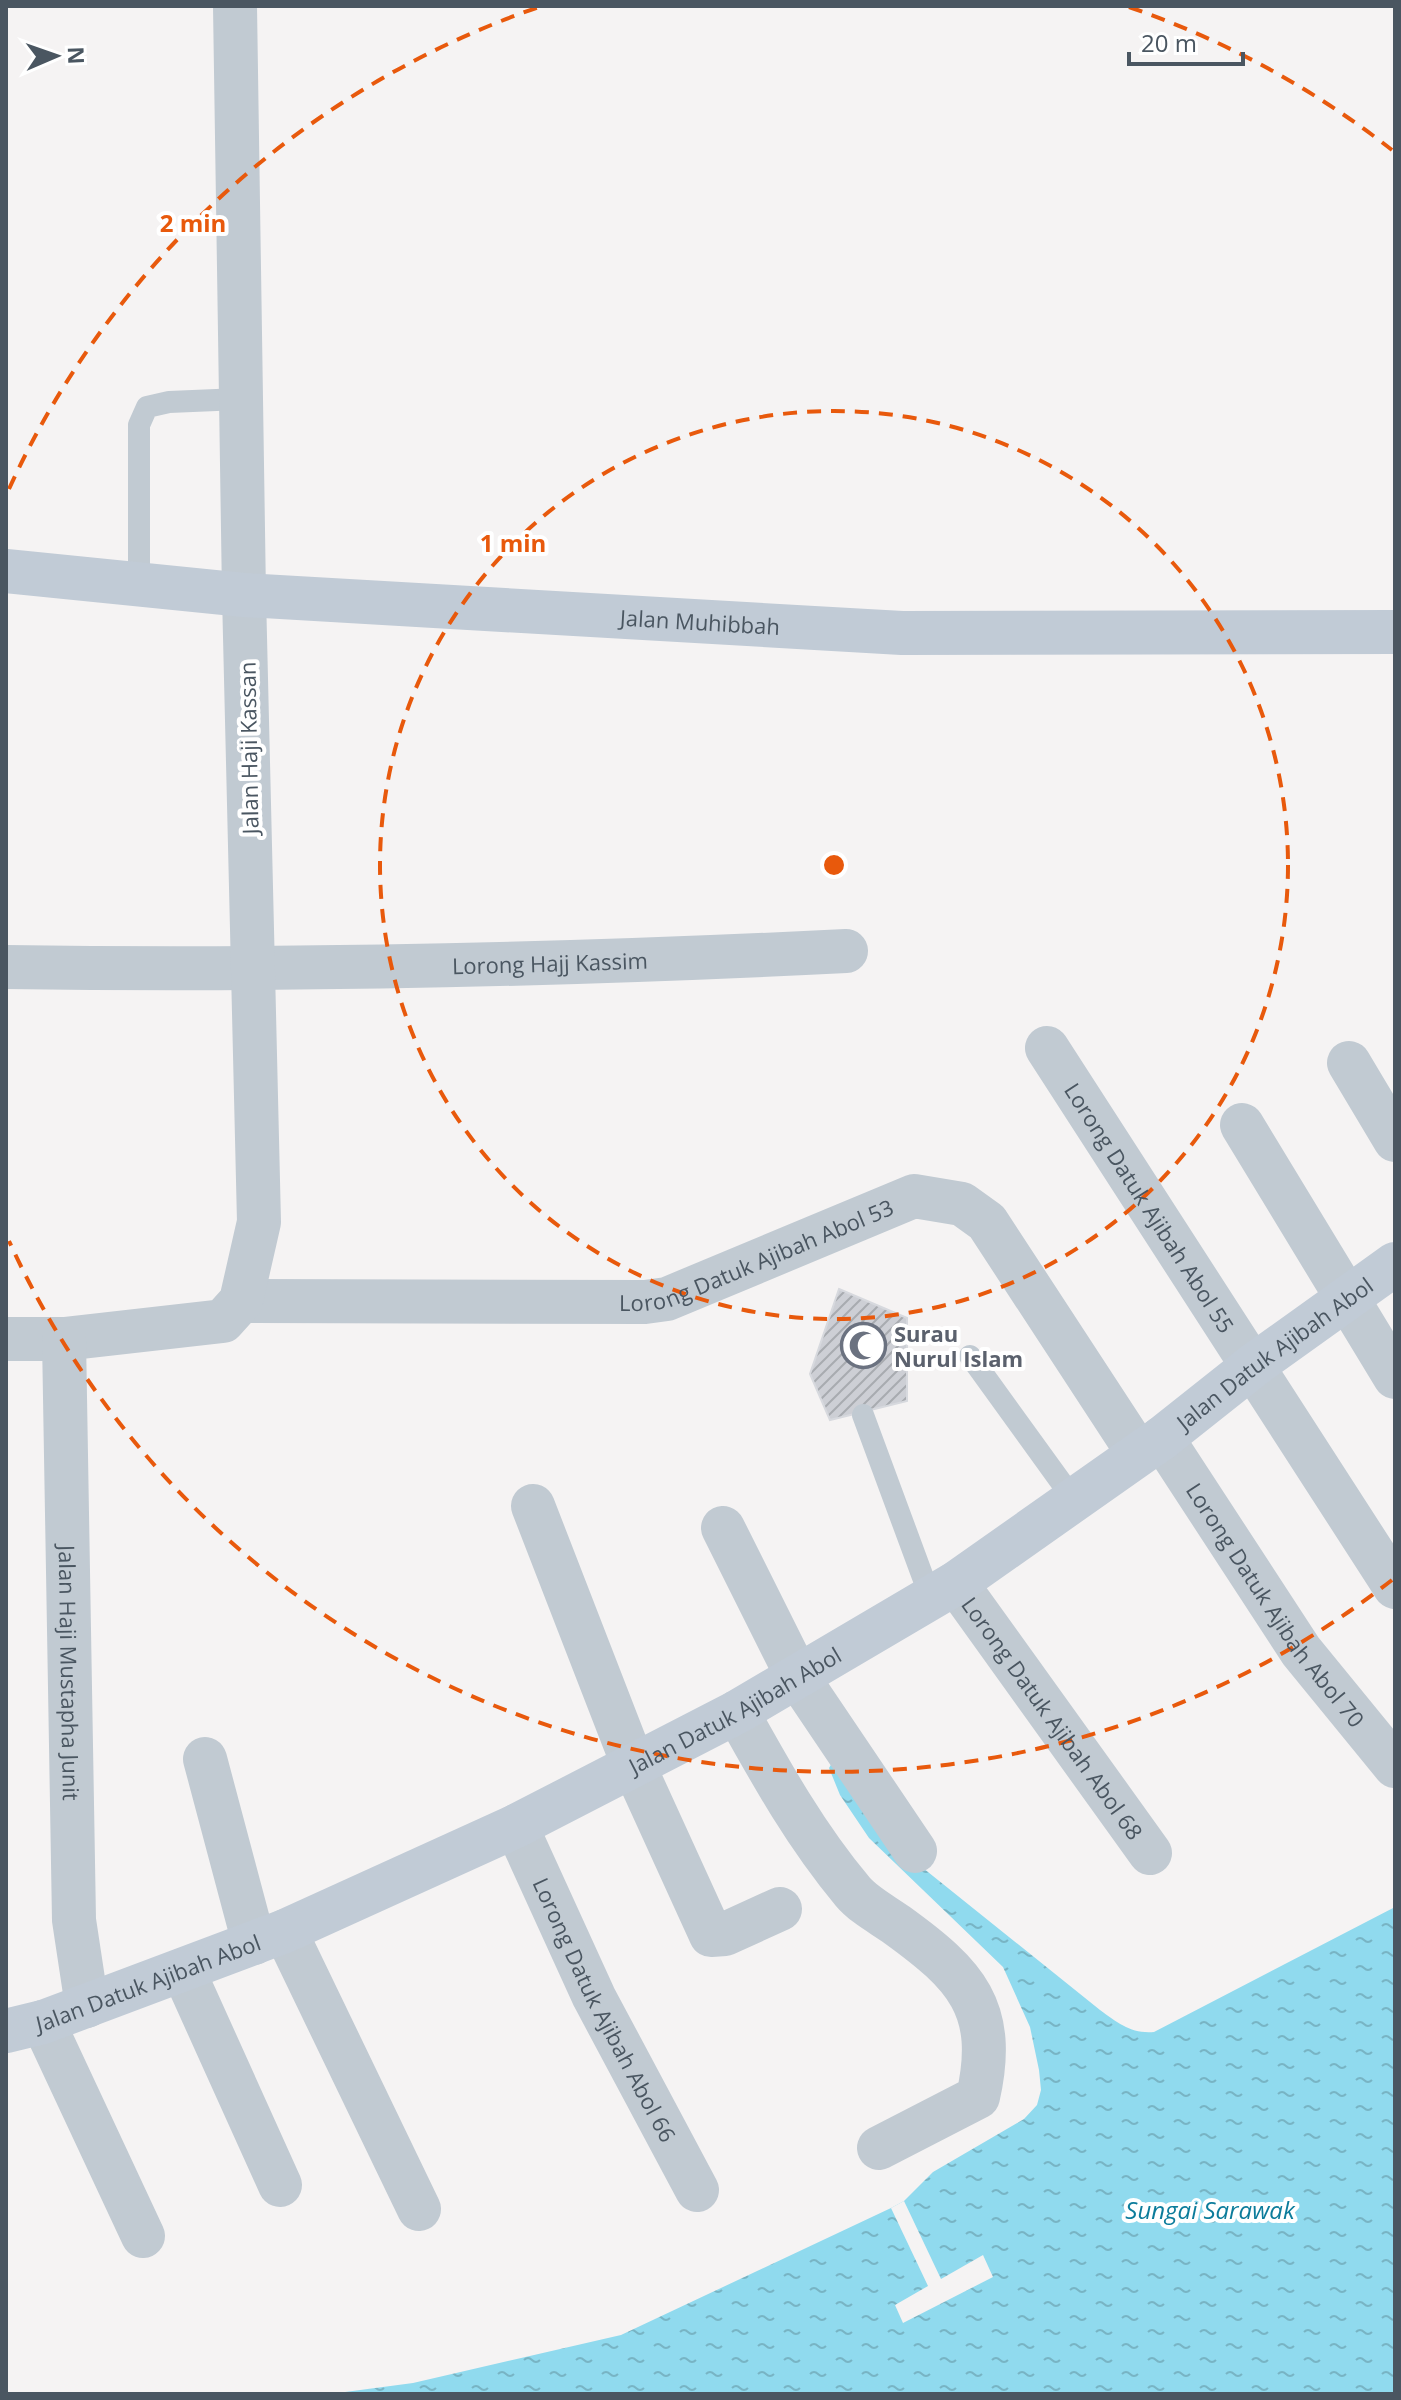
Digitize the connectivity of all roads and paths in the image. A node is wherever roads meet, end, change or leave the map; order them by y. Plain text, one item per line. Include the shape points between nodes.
1 (235, 6) edge
2 (240, 399) junction
3 (6, 571) edge
4 (139, 586) junction
5 (244, 595) junction
6 (1395, 632) edge
7 (846, 951) dead end
8 (6, 967) edge
9 (253, 970) junction
10 (1047, 1048) dead end
11 (1349, 1063) dead end
12 (1242, 1125) dead end
13 (1395, 1140) edge
14 (1395, 1264) edge
15 (1347, 1299) junction
16 (241, 1301) junction
17 (6, 1339) edge
18 (64, 1339) junction
19 (970, 1356) dead end
20 (1254, 1365) junction
21 (1395, 1377) edge
22 (863, 1415) dead end
23 (1150, 1446) junction
24 (1074, 1500) junction
25 (533, 1506) dead end
26 (723, 1528) dead end
27 (1395, 1587) edge
28 (943, 1591) junction
29 (797, 1676) junction
30 (737, 1712) junction
31 (205, 1759) dead end
32 (633, 1764) junction
33 (1395, 1766) edge
34 (516, 1826) junction
35 (915, 1851) dead end
36 (1150, 1853) dead end
37 (780, 1909) dead end
38 (270, 1937) junction
39 (183, 1970) junction
40 (87, 2006) junction
41 (25, 2027) edge
42 (879, 2148) dead end
43 (280, 2185) dead end
44 (697, 2190) dead end
45 (419, 2209) dead end
46 (143, 2236) dead end

1 - 2 street, Jalan Haji Kassan
2 - 4 lane via 147,407 139,425
2 - 5 street, Jalan Haji Kassan
3 - 4 main road, Jalan Muhibbah
4 - 5 main road, Jalan Muhibbah
5 - 6 main road, Jalan Muhibbah via 965,635
5 - 9 street, Jalan Haji Kassan
7 - 9 street, Lorong Hajj Kassim via 602,963
8 - 9 street, Lorong Hajj Kassim
9 - 16 street, Jalan Haji Kassan via 259,1222
10 - 20 street, Lorong Datuk Ajibah Abol 55
11 - 13 street
12 - 15 street
14 - 15 main road, Jalan Datuk Ajibah Abol
15 - 20 main road, Jalan Datuk Ajibah Abol
15 - 21 street
16 - 18 street via 223,1321
16 - 23 street, Lorong Datuk Ajibah Abol 53 via 667,1299 914,1196 962,1204 987,1222
17 - 18 street
18 - 40 street, Jalan Haji Mustapha Junit via 74,1920
19 - 24 lane
20 - 23 main road, Jalan Datuk Ajibah Abol
20 - 27 street, Lorong Datuk Ajibah Abol 55
22 - 28 lane
23 - 24 main road, Jalan Datuk Ajibah Abol
23 - 33 street, Lorong Datuk Ajibah Abol 70 via 1301,1651
24 - 28 main road, Jalan Datuk Ajibah Abol
25 - 32 street
26 - 29 street
28 - 29 main road, Jalan Datuk Ajibah Abol
28 - 36 street, Lorong Datuk Ajibah Abol 68
29 - 30 main road, Jalan Datuk Ajibah Abol
29 - 35 street
30 - 32 main road, Jalan Datuk Ajibah Abol
30 - 42 street via 798,1821 856,1895 964,1983 982,2017 987,2058 978,2097
31 - 38 street
32 - 34 main road, Jalan Datuk Ajibah Abol
32 - 37 street via 711,1935 725,1934
34 - 38 main road, Jalan Datuk Ajibah Abol
34 - 44 street, Lorong Datuk Ajibah Abol 66 via 594,1997
38 - 39 main road, Jalan Datuk Ajibah Abol
38 - 45 street
39 - 40 main road, Jalan Datuk Ajibah Abol
39 - 43 street
40 - 41 main road, Jalan Datuk Ajibah Abol
41 - 46 street

